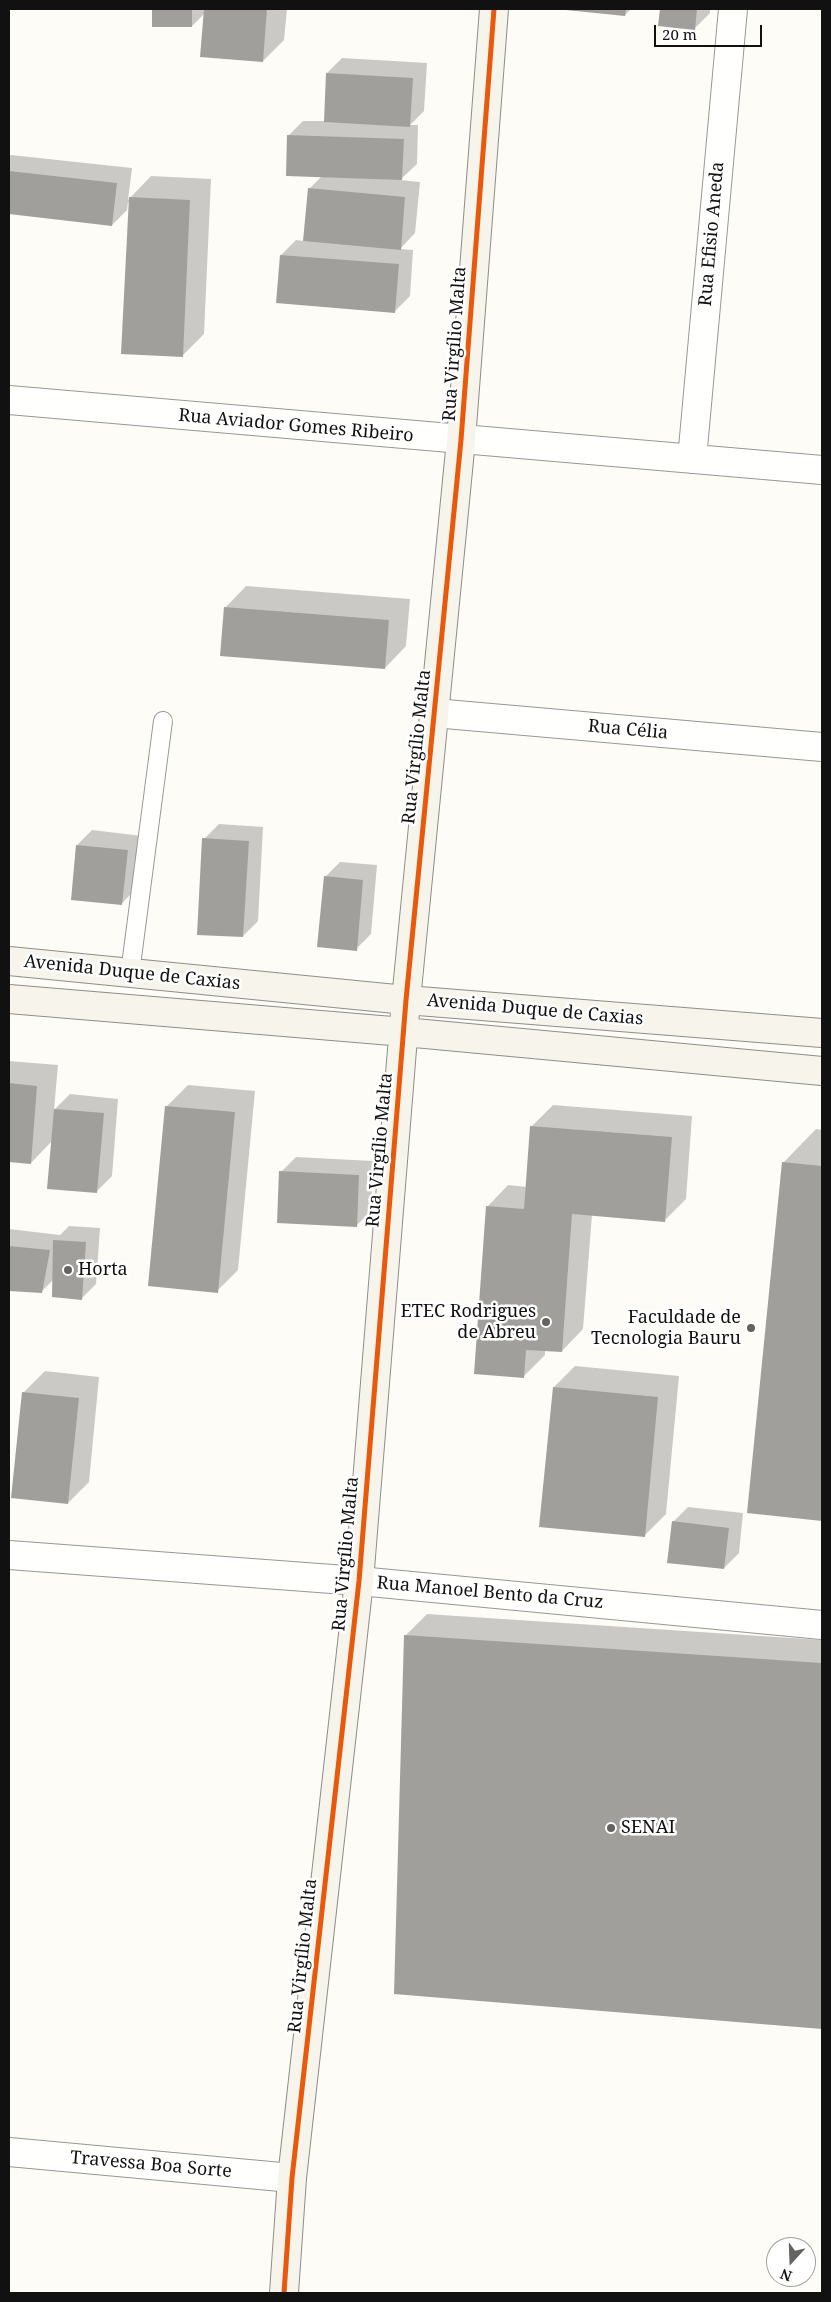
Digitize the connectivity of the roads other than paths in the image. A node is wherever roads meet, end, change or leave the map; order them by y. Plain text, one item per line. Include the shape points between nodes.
1 (494, 9) edge
2 (733, 9) edge
3 (9, 400) edge
4 (461, 440) junction
5 (692, 459) junction
6 (822, 470) edge
7 (434, 713) junction
8 (163, 721) dead end
9 (822, 747) edge
10 (9, 961) edge
11 (130, 973) junction
12 (9, 1000) edge
13 (406, 1000) junction
14 (404, 1032) junction
15 (822, 1033) edge
16 (822, 1071) edge
17 (9, 1555) edge
18 (359, 1581) junction
19 (822, 1625) edge
20 (9, 2152) edge
21 (292, 2178) junction
22 (284, 2293) edge

1 - 4 street, Rua Virgílio Malta
2 - 5 street, Rua Efisio Aneda
3 - 4 street, Rua Aviador Gomes Ribeiro
4 - 5 street, Rua Aviador Gomes Ribeiro
4 - 7 street, Rua Virgílio Malta
5 - 6 street, Rua Aviador Gomes Ribeiro
7 - 9 street, Rua Célia
7 - 13 street, Rua Virgílio Malta
8 - 11 lane
10 - 11 street, Avenida Duque de Caxias
11 - 13 street, Avenida Duque de Caxias
12 - 14 street, Avenida Duque de Caxias
13 - 14 street, Rua Virgílio Malta
13 - 15 street, Avenida Duque de Caxias
14 - 16 street, Avenida Duque de Caxias
14 - 18 street, Rua Virgílio Malta
17 - 18 street, Rua Manoel Bento da Cruz
18 - 19 street, Rua Manoel Bento da Cruz
18 - 21 street, Rua Virgílio Malta
20 - 21 street, Travessa Boa Sorte
21 - 22 street, Rua Virgílio Malta

